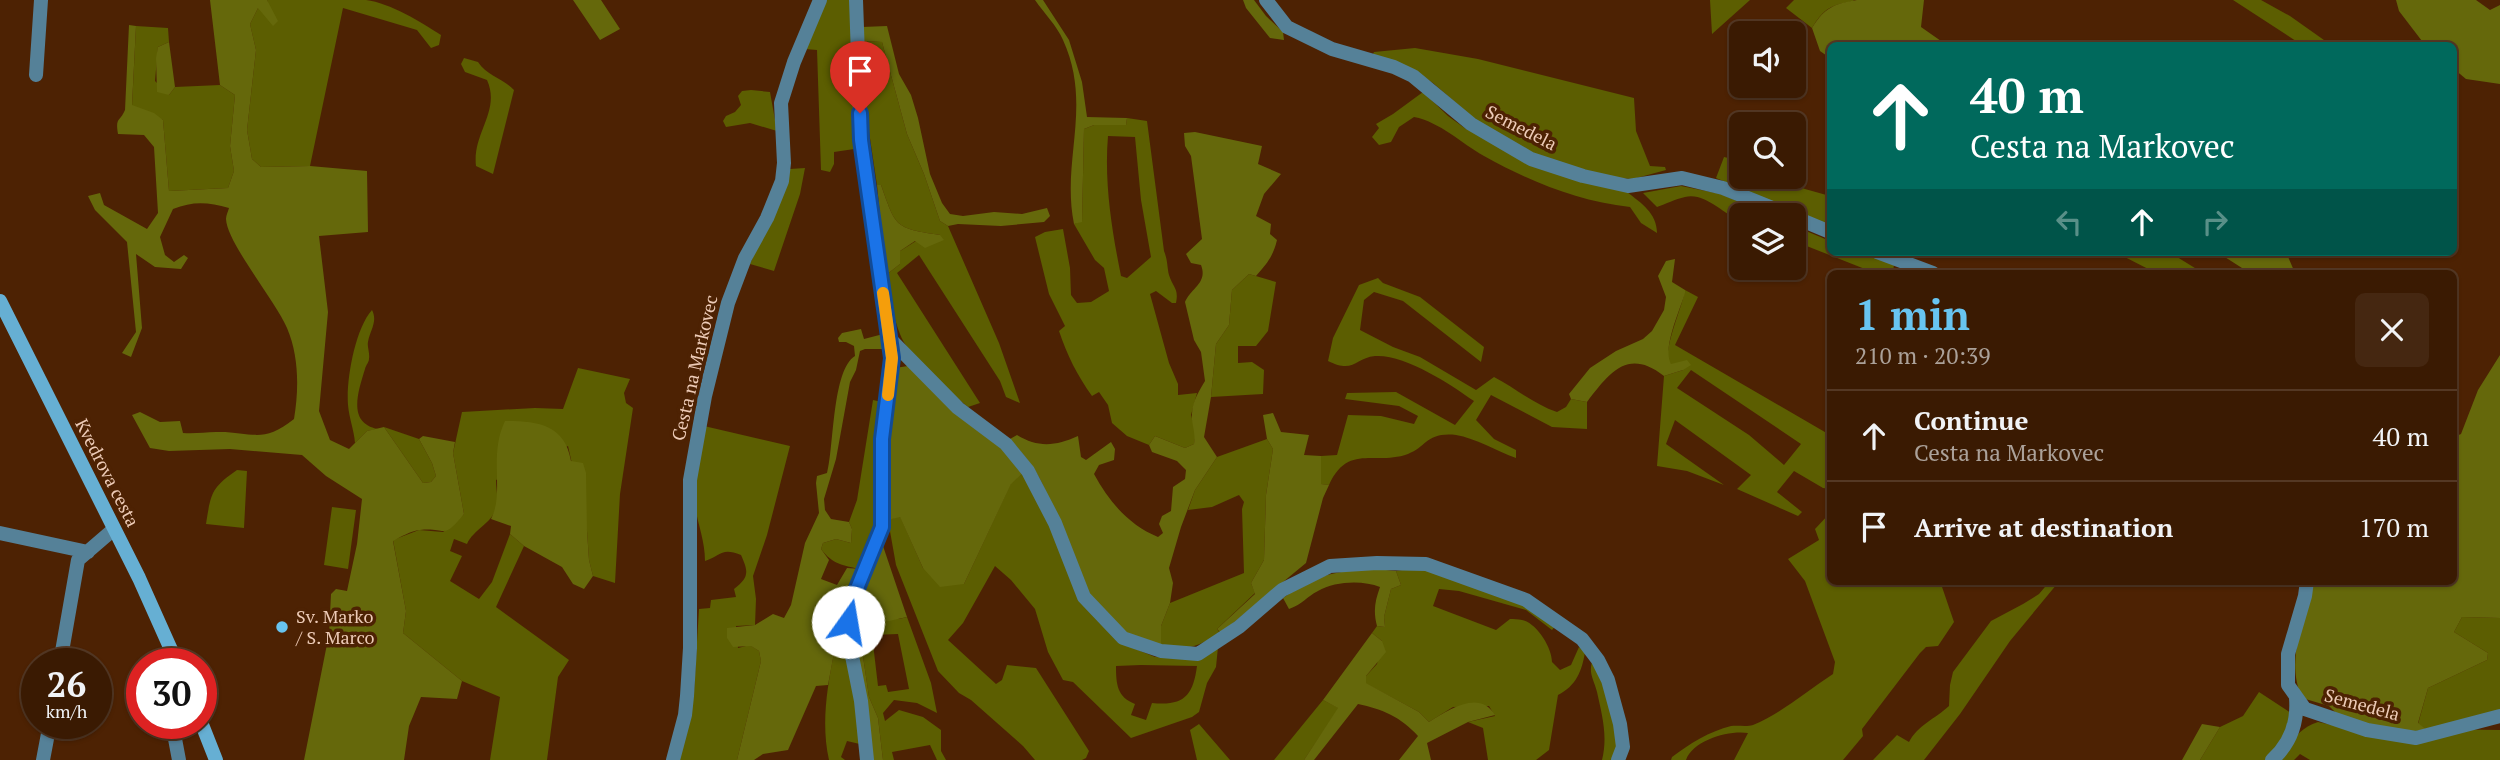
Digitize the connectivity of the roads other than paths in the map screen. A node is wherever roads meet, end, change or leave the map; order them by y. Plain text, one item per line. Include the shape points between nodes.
1 (41, 0) edge
2 (820, 0) edge
3 (856, 0) edge
4 (1266, 0) edge
5 (36, 75) dead end
6 (1760, 203) edge
7 (1806, 222) edge
8 (1827, 231) edge
9 (1888, 256) edge
10 (1925, 270) edge
11 (0, 301) edge
12 (890, 338) junction
13 (114, 529) junction
14 (0, 533) edge
15 (88, 552) junction
16 (2306, 585) edge
17 (63, 648) edge
18 (170, 648) edge
19 (2295, 696) junction
20 (2500, 716) edge
21 (47, 739) edge
22 (175, 739) edge
23 (208, 739) edge
24 (43, 760) edge
25 (178, 760) edge
26 (216, 760) edge
27 (673, 760) edge
28 (867, 760) edge
29 (1618, 760) edge
30 (2272, 760) edge

1 - 5 street
2 - 27 street, Cesta na Markovec via 781,103 782,181 728,303 705,396 690,480 687,696
3 - 12 street via 861,140
4 - 6 street, Semedela via 1287,27 1332,49 1413,76 1471,124 1531,159 1628,186 1682,178
7 - 8 street, Semedela
9 - 10 street
11 - 13 street, Kvedrova cesta
12 - 28 street via 892,358 882,439 882,527 849,608 848,636
12 - 29 street via 958,408 1006,444 1028,471 1055,523 1084,597 1124,638 1161,651 1198,654 1282,590 1330,566 1426,564 1526,600 1582,639 1608,680 1623,747
13 - 15 street
13 - 18 street, Kvedrova cesta
14 - 15 street
15 - 17 street via 78,560
16 - 19 street via 2288,654 2288,685
19 - 20 street, Semedela via 2305,709 2367,730 2416,738
19 - 30 street via 2293,731
21 - 24 street
22 - 25 street
23 - 26 street

